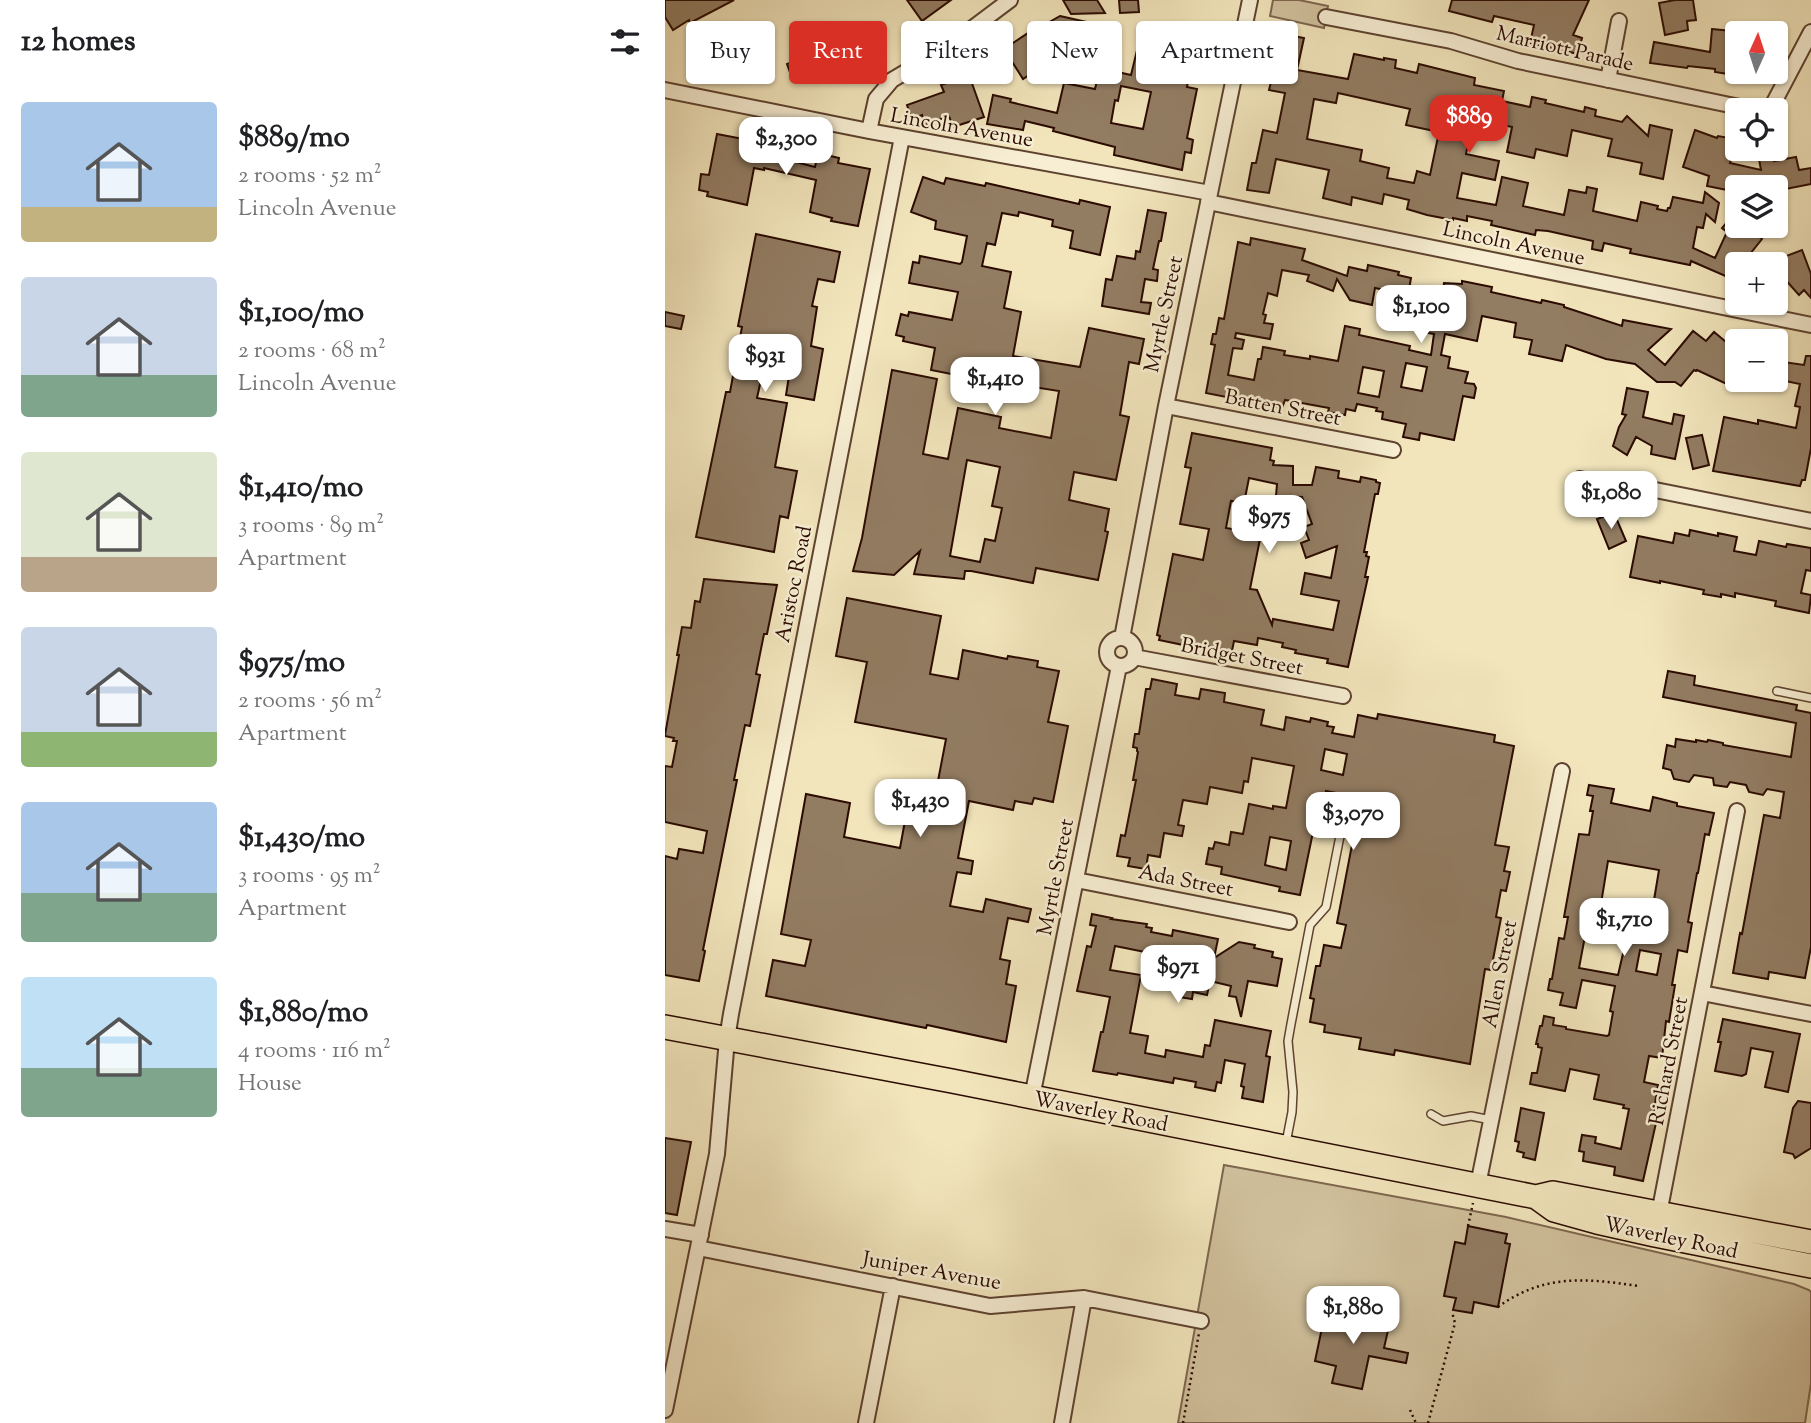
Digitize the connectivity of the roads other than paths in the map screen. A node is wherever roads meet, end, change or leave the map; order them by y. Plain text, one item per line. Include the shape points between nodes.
1 (1010, 0) edge
2 (1250, 0) edge
3 (1326, 17) dead end
4 (1619, 21) dead end
5 (1811, 32) edge
6 (1608, 80) junction
7 (665, 90) edge
8 (1776, 98) edge
9 (1725, 104) edge
10 (870, 131) junction
11 (902, 137) junction
12 (1209, 198) junction
13 (1811, 325) edge
14 (1165, 406) junction
15 (1393, 450) dead end
16 (1579, 475) dead end
17 (1605, 480) joint
18 (1811, 521) edge
19 (1122, 638) junction
20 (1134, 657) junction
21 (1119, 666) junction
22 (1777, 691) dead end
23 (1343, 696) dead end
24 (1811, 698) edge
25 (1562, 771) dead end
26 (1737, 811) dead end
27 (1341, 831) dead end
28 (1076, 880) junction
29 (1289, 922) dead end
30 (1702, 993) junction
31 (1811, 1014) edge
32 (665, 1027) edge
33 (727, 1039) junction
34 (1032, 1097) junction
35 (1431, 1114) dead end
36 (1491, 1120) junction
37 (1286, 1147) junction
38 (1476, 1194) junction
39 (1657, 1224) junction
40 (665, 1228) edge
41 (699, 1242) junction
42 (1811, 1242) edge
43 (1811, 1266) edge
44 (893, 1286) junction
45 (1084, 1298) junction
46 (1201, 1321) road end
47 (665, 1410) edge
48 (866, 1423) edge
49 (1062, 1423) edge

1 - 10 street via 946,48 892,80 876,99
2 - 12 street, Myrtle Street
3 - 6 street, Marriott Parade via 1451,41
4 - 6 street
5 - 8 street
6 - 9 street, Marriott Parade
7 - 10 street, Lincoln Avenue
10 - 11 street, Lincoln Avenue
11 - 12 street, Lincoln Avenue
11 - 33 street, Aristoc Road
12 - 13 street, Lincoln Avenue
12 - 14 street, Myrtle Street
14 - 15 street, Batten Street
14 - 19 street, Myrtle Street
16 - 17 lane
17 - 18 street
19 - 20 street via 1133,646
19 - 21 street via 1111,642 1107,650 1110,662
20 - 21 street
20 - 23 street, Bridget Street
21 - 28 street, Myrtle Street
22 - 24 lane
25 - 36 street, Allen Street
26 - 30 street, Richard Street
27 - 37 lane via 1326,907 1310,925 1291,1024 1293,1092
28 - 29 street, Ada Street
28 - 34 street, Myrtle Street
30 - 31 street
30 - 39 street, Richard Street
32 - 33 main road, Waverley Road
33 - 34 main road, Waverley Road
33 - 41 street, Aristoc Road via 717,1153
34 - 37 main road, Waverley Road
35 - 36 lane via 1443,1121 1471,1116
36 - 38 street, Allen Street
37 - 38 main road, Waverley Road
38 - 39 main road, Waverley Road via 1536,1197 1553,1193
39 - 42 main road, Waverley Road
39 - 43 main road, Waverley Road
40 - 41 street, Juniper Avenue
41 - 44 street, Juniper Avenue
41 - 47 street, Aristoc Road
44 - 45 street, Juniper Avenue via 990,1306
44 - 48 street
45 - 46 street, Juniper Avenue
45 - 49 street

